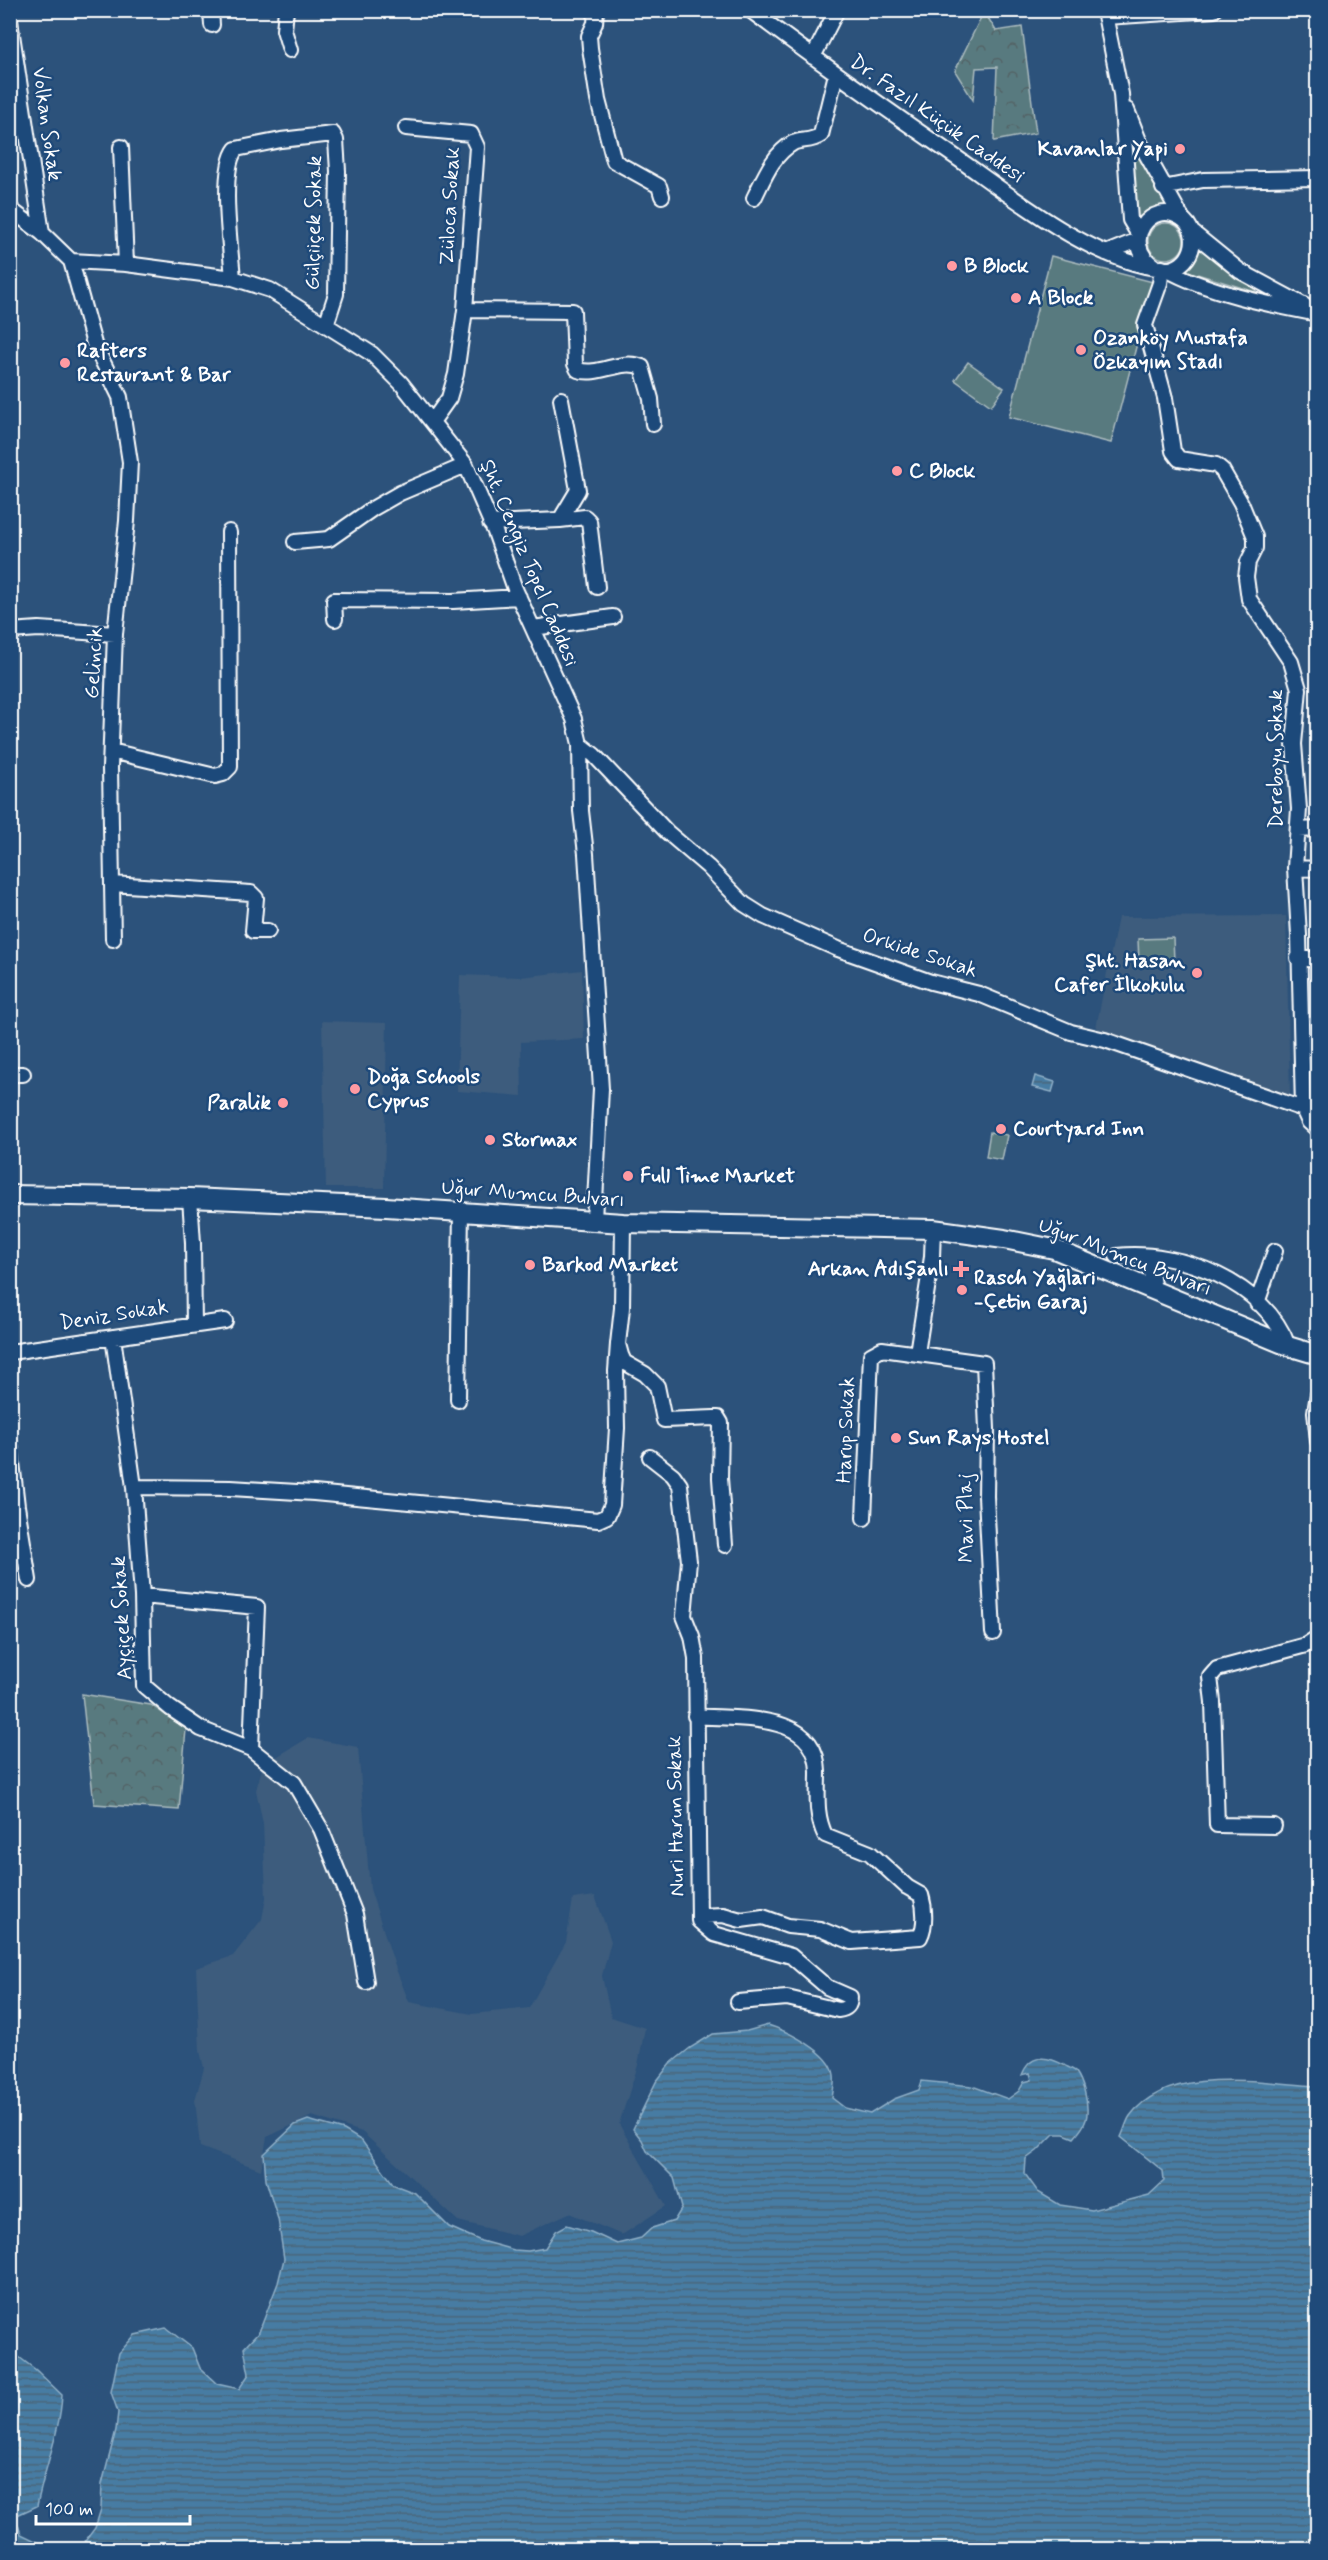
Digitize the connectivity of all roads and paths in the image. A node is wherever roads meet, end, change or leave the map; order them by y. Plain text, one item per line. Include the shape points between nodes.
1 (211, 10) edge
2 (286, 10) edge
3 (596, 10) edge
4 (750, 10) edge
5 (837, 10) edge
6 (1214, 10) edge
7 (1105, 14) edge
8 (10, 21) edge
9 (212, 25) dead end
10 (290, 50) dead end
11 (813, 57) junction
12 (836, 74) junction
13 (1121, 94) junction
14 (406, 128) dead end
15 (121, 147) dead end
16 (1317, 178) edge
17 (1163, 188) junction
18 (662, 196) dead end
19 (754, 198) dead end
20 (10, 209) edge
21 (1182, 218) junction
22 (1192, 232) junction
23 (42, 233) junction
24 (1138, 238) junction
25 (1106, 253) junction
26 (71, 261) junction
27 (126, 264) junction
28 (1161, 268) junction
29 (233, 278) junction
30 (465, 310) junction
31 (1317, 313) edge
32 (326, 325) junction
33 (561, 399) dead end
34 (432, 422) junction
35 (653, 424) dead end
36 (466, 465) junction
37 (560, 520) junction
38 (490, 523) junction
39 (229, 532) dead end
40 (295, 542) dead end
41 (597, 587) dead end
42 (519, 597) junction
43 (613, 617) dead end
44 (334, 619) dead end
45 (533, 628) junction
46 (10, 631) edge
47 (115, 634) junction
48 (580, 744) junction
49 (111, 751) junction
50 (1317, 829) edge
51 (1298, 830) junction
52 (1295, 868) junction
53 (1317, 869) edge
54 (112, 884) junction
55 (268, 931) dead end
56 (113, 939) dead end
57 (1298, 958) junction
58 (1317, 960) edge
59 (1303, 1109) junction
60 (1317, 1130) edge
61 (10, 1195) edge
62 (190, 1198) junction
63 (461, 1211) junction
64 (594, 1220) junction
65 (622, 1223) junction
66 (933, 1229) junction
67 (1275, 1251) dead end
68 (1117, 1256) dead end
69 (1148, 1256) junction
70 (1154, 1290) junction
71 (1257, 1303) junction
72 (225, 1321) dead end
73 (194, 1325) junction
74 (113, 1337) junction
75 (618, 1344) junction
76 (1288, 1346) junction
77 (10, 1352) edge
78 (917, 1353) junction
79 (1317, 1355) edge
80 (1317, 1394) edge
81 (458, 1400) dead end
82 (1317, 1441) edge
83 (10, 1444) edge
84 (650, 1457) dead end
85 (134, 1487) junction
86 (864, 1518) dead end
87 (725, 1545) dead end
88 (28, 1580) dead end
89 (142, 1596) junction
90 (993, 1633) dead end
91 (1317, 1637) edge
92 (695, 1716) junction
93 (251, 1749) junction
94 (1274, 1826) dead end
95 (699, 1916) junction
96 (366, 1982) dead end
97 (738, 2002) dead end

1 - 9 street
2 - 10 street via 284,30
3 - 18 street via 590,48 614,161 659,186
4 - 11 street, Dr. Fazıl Küçük Caddesi
5 - 11 street
6 - 7 street
7 - 13 street
8 - 23 street, Volkan Sokak
11 - 12 street, Dr. Fazıl Küçük Caddesi
12 - 19 street via 821,135 812,141 794,142 771,164
12 - 25 street, Dr. Fazıl Küçük Caddesi via 1008,194
13 - 17 street
13 - 24 street via 1130,220
14 - 30 street, Züloca Sokak via 471,134 475,139
15 - 27 street
16 - 17 street via 1203,180
17 - 21 street
20 - 23 street
21 - 22 street
21 - 24 street via 1155,215
22 - 28 street via 1189,257 1183,263
22 - 31 street, Dr. Fazıl Küçük Caddesi via 1240,271
23 - 26 street
24 - 25 street
24 - 28 street via 1142,255
25 - 28 street, Dr. Fazıl Küçük Caddesi
26 - 27 street, Şht. Cengiz Topel Caddesi
26 - 47 street, Gelincik via 94,344 120,397 128,439 127,521
27 - 29 street, Şht. Cengiz Topel Caddesi
28 - 31 street, Dr. Fazıl Küçük Caddesi via 1255,300
28 - 51 street, Dereboyu Sokak via 1160,283 1145,325 1165,398 1173,451 1179,459 1216,465 1241,503 1255,537 1246,577 1250,599 1291,662 1299,689 1294,744
29 - 32 street, Şht. Cengiz Topel Caddesi via 270,290
29 - 32 street, Gülçiiçek Sokak via 226,187 232,154 236,149 281,140 333,134 338,171 336,294
30 - 34 street, Züloca Sokak via 449,398
30 - 35 street via 573,311 578,370 589,372 633,364 642,367
32 - 34 street, Şht. Cengiz Topel Caddesi via 372,354
33 - 37 street via 578,485 576,497
34 - 36 street, Şht. Cengiz Topel Caddesi
36 - 38 street, Şht. Cengiz Topel Caddesi
36 - 40 street via 400,493 329,539
37 - 38 street
37 - 41 street via 585,517 589,521
38 - 42 street, Şht. Cengiz Topel Caddesi
39 - 49 street via 230,767 215,776
42 - 44 street via 453,602 334,600
42 - 45 street, Şht. Cengiz Topel Caddesi
43 - 45 street
45 - 48 street, Şht. Cengiz Topel Caddesi via 574,719
46 - 47 street
47 - 49 street, Gelincik
48 - 59 street, Orkide Sokak via 667,832 744,904 763,916 838,949 931,982 979,994 1071,1032 1105,1040
48 - 64 street, Şht. Cengiz Topel Caddesi via 581,811 601,1089
49 - 54 street, Gelincik
50 - 51 street
51 - 52 street, Dereboyu Sokak
52 - 53 street
52 - 57 street, Dereboyu Sokak
54 - 55 street via 251,893 256,898 253,931
54 - 56 street, Gelincik
57 - 58 street
57 - 59 street, Dereboyu Sokak
59 - 60 street
61 - 62 main road, Uğur Mumcu Bulvarı
62 - 63 main road, Uğur Mumcu Bulvarı
62 - 73 street
63 - 64 main road, Uğur Mumcu Bulvarı
63 - 81 street
64 - 65 main road, Uğur Mumcu Bulvarı
65 - 66 main road, Uğur Mumcu Bulvarı
65 - 75 street
66 - 70 main road, Uğur Mumcu Bulvarı via 1054,1249
66 - 78 street
67 - 71 street
68 - 69 street
69 - 70 street
69 - 71 street via 1196,1265 1228,1279
70 - 76 main road, Uğur Mumcu Bulvarı
71 - 76 street via 1281,1328
72 - 73 street, Deniz Sokak
73 - 74 street, Deniz Sokak
74 - 77 street, Deniz Sokak
74 - 85 street, Ayçiçek Sokak
75 - 85 street via 612,1505 607,1516 598,1520 314,1493
75 - 87 street via 624,1362 657,1386 664,1420 718,1418 721,1423
76 - 79 main road, Uğur Mumcu Bulvarı
78 - 86 street, Harup Sokak via 882,1349 869,1359
78 - 90 street, Mavi Plaj via 984,1363
80 - 82 street
83 - 88 street
84 - 92 street, Nuri Harun Sokak via 674,1475 680,1485 689,1561 684,1616 696,1658
85 - 89 street, Ayçiçek Sokak
89 - 93 street, Ayçiçek Sokak via 144,1686 201,1729
89 - 93 street via 257,1607
91 - 94 street via 1306,1646 1217,1669 1210,1677 1217,1825
92 - 95 street, Nuri Harun Sokak
92 - 95 street, Nuri Harun Sokak via 774,1723 793,1728 809,1741 818,1764 818,1821 825,1835 870,1853 921,1895 924,1907 920,1937 852,1942 820,1929 788,1926 763,1917 741,1920 723,1915
93 - 96 street, Ayçiçek Sokak via 294,1783 321,1829 355,1914
95 - 97 street, Nuri Harun Sokak via 699,1921 714,1934 791,1956 827,1987 850,1997 850,2004 838,2010 787,1998

